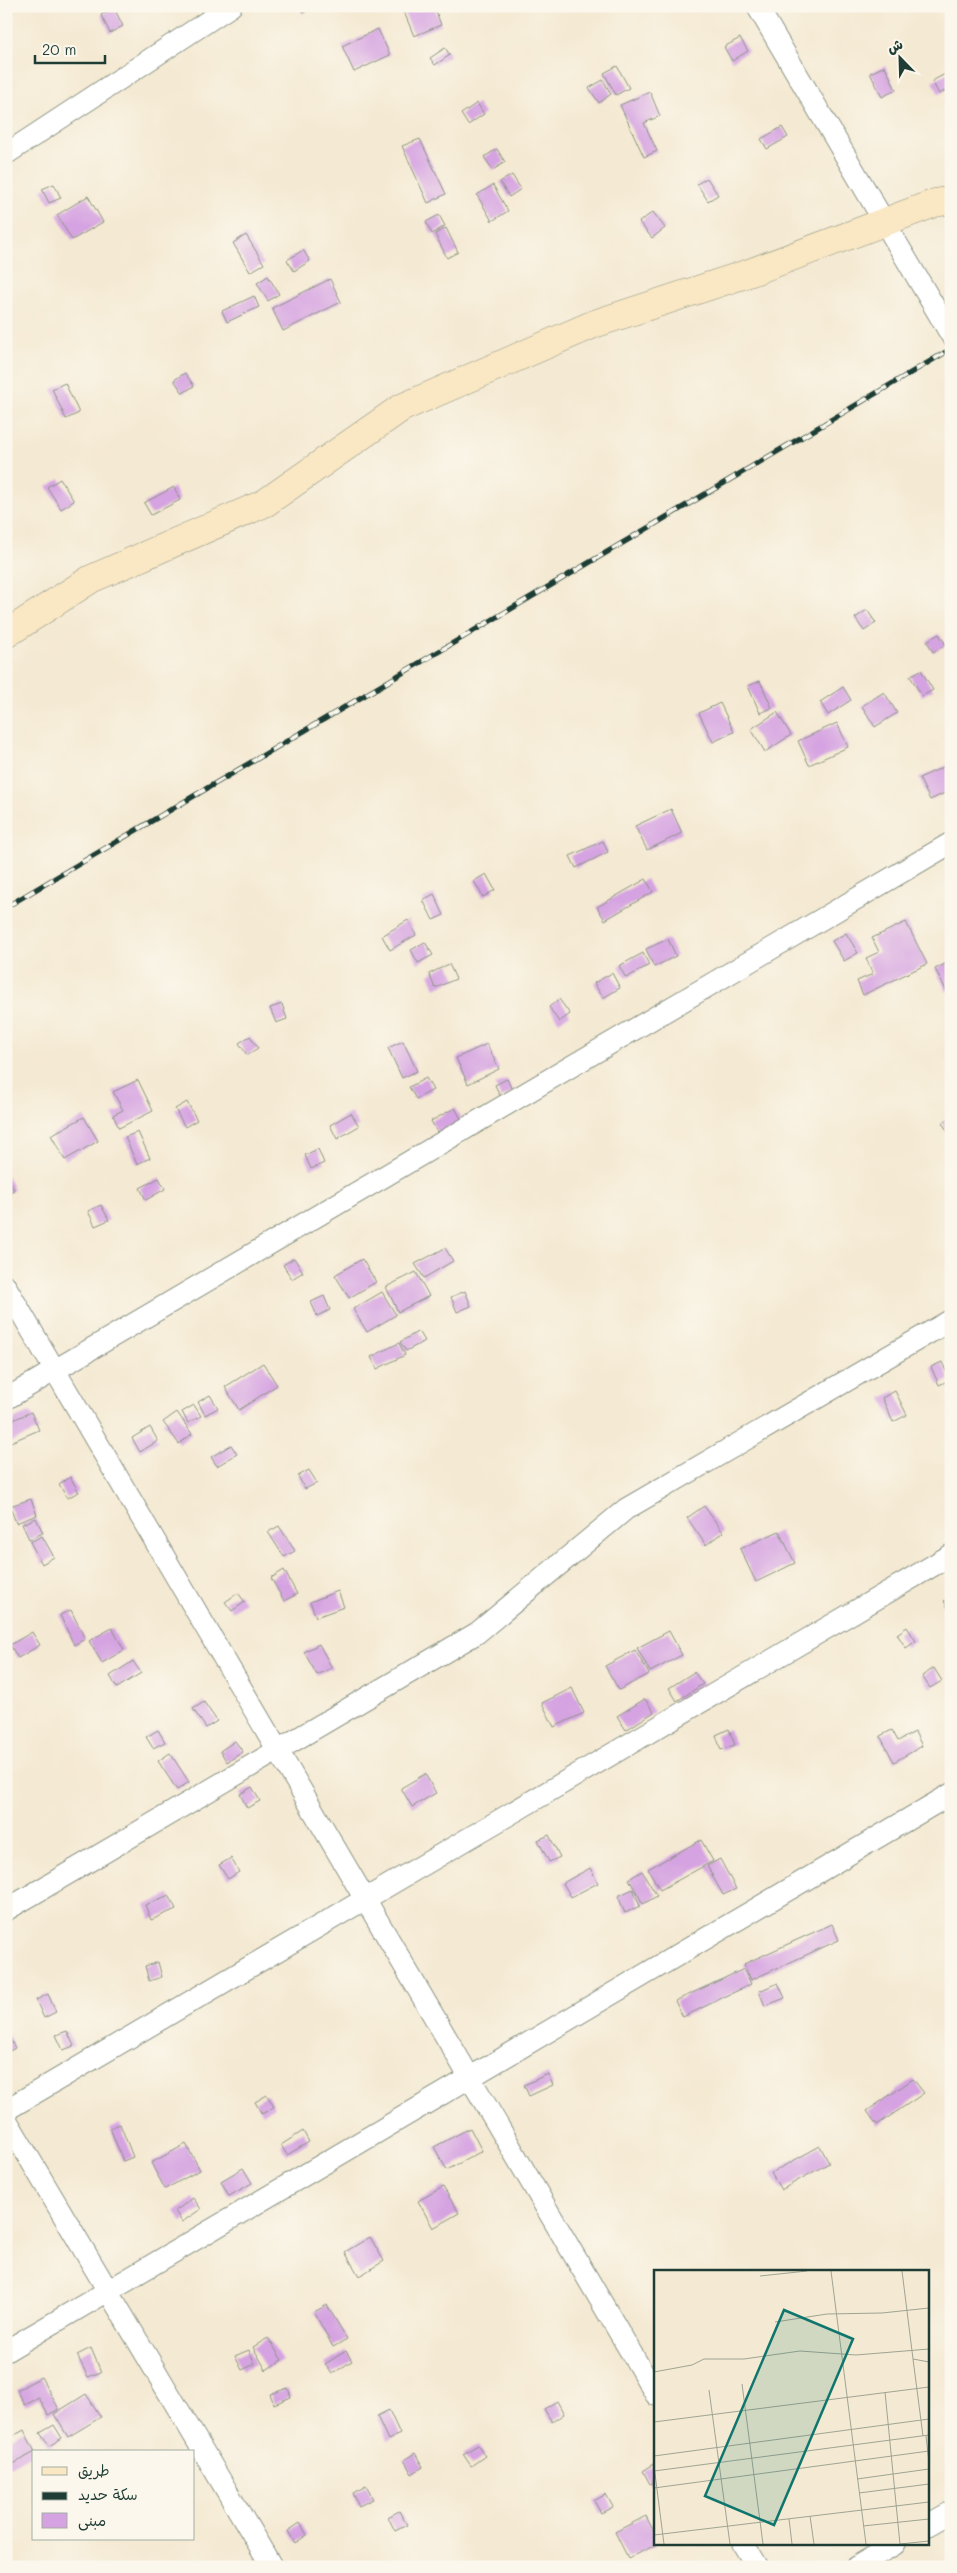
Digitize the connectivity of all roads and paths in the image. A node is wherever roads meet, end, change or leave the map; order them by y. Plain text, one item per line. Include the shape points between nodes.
1 (231, 6) edge
2 (757, 6) edge
3 (6, 154) edge
4 (951, 200) edge
5 (885, 222) junction
6 (951, 335) edge
7 (6, 634) edge
8 (951, 843) edge
9 (6, 1287) edge
10 (951, 1320) edge
11 (55, 1370) junction
12 (6, 1399) edge
13 (951, 1555) edge
14 (278, 1750) junction
15 (951, 1794) edge
16 (365, 1899) junction
17 (6, 1910) edge
18 (470, 2078) junction
19 (6, 2110) edge
20 (6, 2119) edge
21 (108, 2291) junction
22 (6, 2351) edge
23 (654, 2392) edge
24 (951, 2512) edge
25 (930, 2524) edge
26 (744, 2546) edge
27 (892, 2546) edge
28 (272, 2567) edge
29 (757, 2567) edge
30 (856, 2567) edge

1 - 3 street
2 - 5 street
4 - 5 street
5 - 6 street
5 - 7 street via 749,273 594,324 401,408 265,503 91,579
8 - 11 street
9 - 11 street
10 - 14 street via 626,1509 477,1633
11 - 12 street
11 - 14 street
13 - 16 street
14 - 16 street
14 - 17 street
15 - 18 street
16 - 18 street
16 - 19 street
18 - 21 street
18 - 23 street
20 - 21 street
21 - 22 street
21 - 28 street
24 - 25 street
26 - 29 street
27 - 30 street

